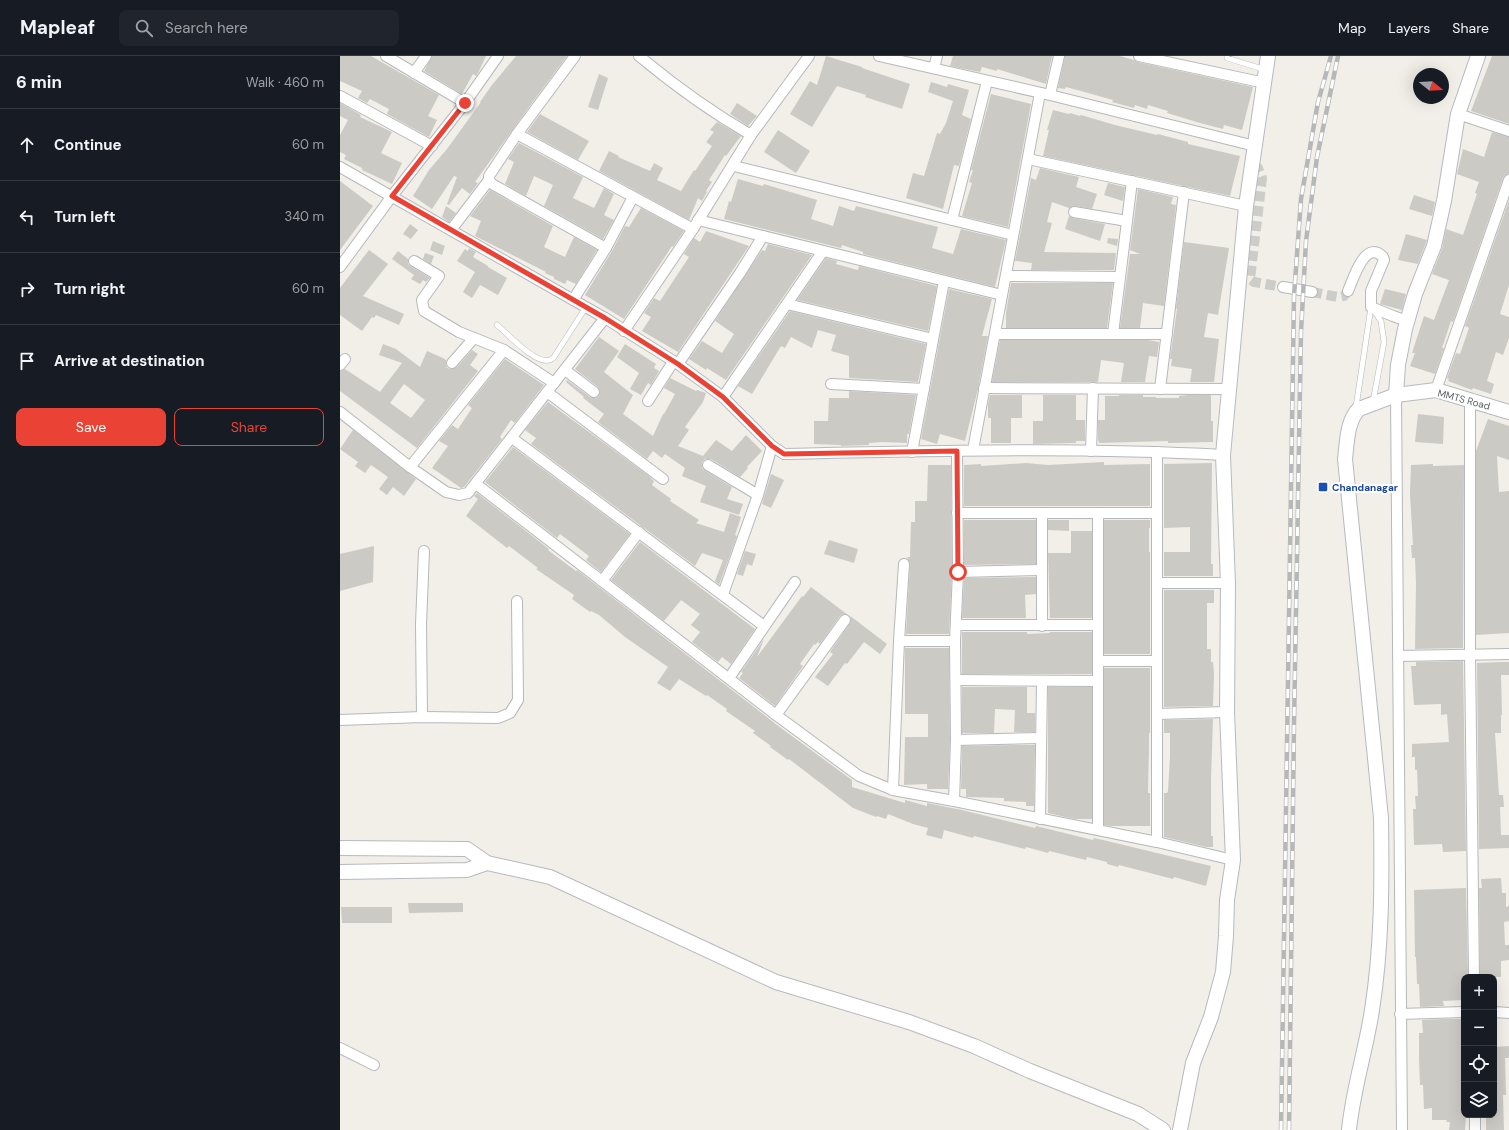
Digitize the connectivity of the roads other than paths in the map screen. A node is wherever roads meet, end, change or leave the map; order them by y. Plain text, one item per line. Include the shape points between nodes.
1 (386, 56) edge
2 (426, 56) edge
3 (498, 56) edge
4 (576, 56) edge
5 (639, 56) edge
6 (809, 56) edge
7 (879, 56) edge
8 (937, 56) edge
9 (1059, 56) edge
10 (1139, 56) edge
11 (1227, 56) edge
12 (1268, 56) edge
13 (1478, 56) edge
14 (934, 68) junction
15 (414, 73) junction
16 (1266, 77) junction
17 (987, 81) junction
18 (1040, 93) junction
19 (1050, 95) junction
20 (340, 96) edge
21 (465, 103) junction
22 (1458, 114) junction
23 (1509, 131) edge
24 (517, 134) junction
25 (751, 135) junction
26 (432, 146) junction
27 (1256, 146) junction
28 (1028, 159) junction
29 (734, 166) junction
30 (340, 167) edge
31 (489, 180) junction
32 (1509, 180) edge
33 (1132, 181) junction
34 (1184, 192) junction
35 (392, 196) junction
36 (633, 196) junction
37 (1246, 206) junction
38 (1074, 212) dead end
39 (698, 220) junction
40 (952, 220) junction
41 (1127, 221) junction
42 (693, 229) junction
43 (451, 230) junction
44 (1013, 235) junction
45 (763, 236) junction
46 (606, 248) junction
47 (823, 251) junction
48 (414, 261) dead end
49 (340, 267) edge
50 (1006, 276) junction
51 (1120, 276) junction
52 (944, 281) junction
53 (1283, 287) tunnel mouth
54 (1348, 291) dead end
55 (1312, 292) tunnel mouth
56 (1002, 295) junction
57 (573, 300) junction
58 (787, 304) junction
59 (586, 307) junction
60 (1371, 307) junction
61 (605, 318) junction
62 (1407, 321) junction
63 (497, 325) dead end
64 (624, 331) junction
65 (995, 334) junction
66 (1113, 334) junction
67 (1167, 334) junction
68 (474, 338) junction
69 (933, 339) junction
70 (504, 350) junction
71 (452, 363) dead end
72 (676, 363) junction
73 (564, 370) junction
74 (554, 384) junction
75 (831, 384) dead end
76 (984, 388) junction
77 (1093, 388) junction
78 (924, 389) junction
79 (1160, 389) junction
80 (1228, 390) junction
81 (1436, 390) junction
82 (547, 392) junction
83 (594, 392) dead end
84 (1396, 395) junction
85 (723, 397) junction
86 (1470, 400) junction
87 (648, 401) dead end
88 (1372, 405) junction
89 (340, 412) edge
90 (1509, 412) edge
91 (1354, 414) junction
92 (512, 438) junction
93 (772, 446) junction
94 (973, 450) junction
95 (957, 451) junction
96 (1091, 451) junction
97 (912, 452) junction
98 (1157, 452) junction
99 (1223, 455) junction
100 (708, 465) dead end
101 (410, 467) junction
102 (663, 479) dead end
103 (476, 484) junction
104 (758, 495) junction
105 (957, 513) junction
106 (1042, 513) junction
107 (1098, 513) junction
108 (1157, 514) junction
109 (639, 532) junction
110 (424, 551) dead end
111 (904, 564) dead end
112 (1042, 570) junction
113 (958, 572) junction
114 (602, 581) junction
115 (795, 582) dead end
116 (1157, 583) junction
117 (1228, 583) junction
118 (723, 594) junction
119 (517, 601) dead end
120 (845, 620) dead end
121 (956, 625) junction
122 (1098, 625) junction
123 (764, 626) junction
124 (1042, 626) junction
125 (899, 641) junction
126 (955, 641) junction
127 (1509, 654) edge
128 (1470, 655) junction
129 (1398, 656) junction
130 (1098, 661) junction
131 (1157, 661) junction
132 (729, 678) junction
133 (956, 680) junction
134 (1098, 681) junction
135 (1042, 682) junction
136 (1227, 712) junction
137 (1157, 714) junction
138 (776, 715) junction
139 (422, 717) junction
140 (340, 720) edge
141 (1041, 738) junction
142 (956, 740) junction
143 (893, 790) junction
144 (954, 800) junction
145 (1399, 814) junction
146 (1381, 818) junction
147 (1040, 819) junction
148 (1098, 830) junction
149 (1157, 842) junction
150 (340, 848) edge
151 (1399, 851) junction
152 (1382, 854) junction
153 (1233, 860) junction
154 (487, 863) junction
155 (340, 872) edge
156 (1474, 974) edge
157 (1461, 1012) edge
158 (1497, 1012) edge
159 (1509, 1013) edge
160 (1400, 1014) junction
161 (340, 1048) edge
162 (374, 1065) dead end
163 (1475, 1118) edge
164 (1163, 1130) edge
165 (1180, 1130) edge
166 (1349, 1130) edge
167 (1402, 1130) edge
168 (1475, 1130) edge

1 - 15 street
2 - 15 street
3 - 21 street
4 - 24 street
5 - 25 street via 695,100
6 - 25 street
7 - 14 street
8 - 14 street
9 - 19 street
10 - 16 street
11 - 16 lane
12 - 16 street
13 - 22 street
14 - 17 street
15 - 21 street
16 - 27 street
17 - 18 street
17 - 40 street
18 - 19 street
18 - 28 street
19 - 27 street
20 - 26 street
21 - 26 street
22 - 23 street
22 - 62 street via 1434,246
24 - 31 street via 489,176
24 - 36 street
25 - 29 street
26 - 35 street
27 - 37 street
28 - 33 street
28 - 44 street
29 - 39 street
29 - 40 street
30 - 35 street
31 - 43 street
31 - 46 street
32 - 81 street
33 - 34 street
33 - 41 street
34 - 37 street
34 - 67 street
35 - 43 street
35 - 49 street
36 - 42 street
36 - 46 street
37 - 80 street
38 - 41 street
39 - 42 street
39 - 45 street
40 - 44 street
41 - 51 street
42 - 64 street
43 - 57 street
44 - 50 street
45 - 47 street
45 - 72 street
46 - 57 street
47 - 52 street
47 - 58 street
48 - 68 street via 439,276 422,300 424,311
50 - 51 street
50 - 56 street
51 - 66 street
52 - 56 street
52 - 69 street
53 - 55 street
54 - 60 street via 1366,256 1375,253 1382,256 1384,260 1370,291
56 - 65 street
57 - 59 street
58 - 69 street
58 - 85 street
59 - 61 street
59 - 63 lane via 549,360 533,357
60 - 62 street
60 - 88 lane via 1380,321 1384,342
60 - 91 lane
61 - 64 street
61 - 73 street
62 - 84 street via 1398,365
64 - 72 street
65 - 66 street
65 - 76 street
66 - 67 street
67 - 79 street
68 - 70 street
68 - 71 street
69 - 78 street
70 - 74 street
70 - 101 street
72 - 85 street
72 - 87 street
73 - 74 street
73 - 83 street
74 - 82 street
75 - 78 street
76 - 77 street
76 - 94 street
77 - 79 street
77 - 96 street
78 - 97 street
79 - 80 street
80 - 99 street
81 - 84 street, MMTS Road
81 - 86 street, MMTS Road
82 - 92 street
82 - 102 street
84 - 88 street, MMTS Road
84 - 129 street
85 - 93 street
86 - 90 street, MMTS Road
86 - 128 street
88 - 91 street, MMTS Road via 1359,409
89 - 101 street
91 - 146 street via 1345,459
92 - 103 street
92 - 109 street
93 - 97 street via 784,454
93 - 104 street
94 - 95 street
94 - 96 street
95 - 97 street
95 - 105 street
96 - 98 street
98 - 99 street
98 - 108 street
99 - 117 street
100 - 104 street
101 - 103 street via 446,492 459,496 468,493
103 - 114 street
104 - 118 street
105 - 106 street
105 - 113 street
106 - 107 street
106 - 112 street
107 - 108 street
107 - 122 street
108 - 116 street
109 - 114 street
109 - 118 street
110 - 139 street via 421,624
111 - 125 street
112 - 113 street
112 - 124 street
113 - 121 street
114 - 132 street
115 - 123 street
116 - 117 street
116 - 131 street
117 - 136 street
118 - 123 street
119 - 139 street via 518,700 510,713 498,718
120 - 138 street
121 - 124 street
121 - 126 street
122 - 124 street
122 - 130 street
123 - 132 street
125 - 126 street
125 - 143 street
126 - 133 street
127 - 128 street
128 - 129 street
128 - 156 street
129 - 145 street
130 - 131 street
130 - 134 street
131 - 137 street
132 - 138 street
133 - 135 street
133 - 142 street
134 - 135 street
134 - 148 street
135 - 141 street
136 - 137 street
136 - 153 street
137 - 149 street
138 - 143 street via 859,776
139 - 140 street
141 - 142 street
141 - 147 street
142 - 144 street
143 - 144 street
144 - 147 street
145 - 146 street
145 - 151 street
146 - 152 street
147 - 148 street
148 - 149 street
149 - 153 street
150 - 154 street via 467,849
151 - 152 street
151 - 160 street
152 - 166 street via 1378,970 1372,1012 1351,1106
153 - 165 street via 1227,900 1222,972 1211,1016 1194,1063
154 - 155 street via 467,870
154 - 164 street via 550,877 776,982 909,1022 967,1044 1138,1114
157 - 160 street
158 - 159 street
160 - 167 street
161 - 162 street
163 - 168 street

